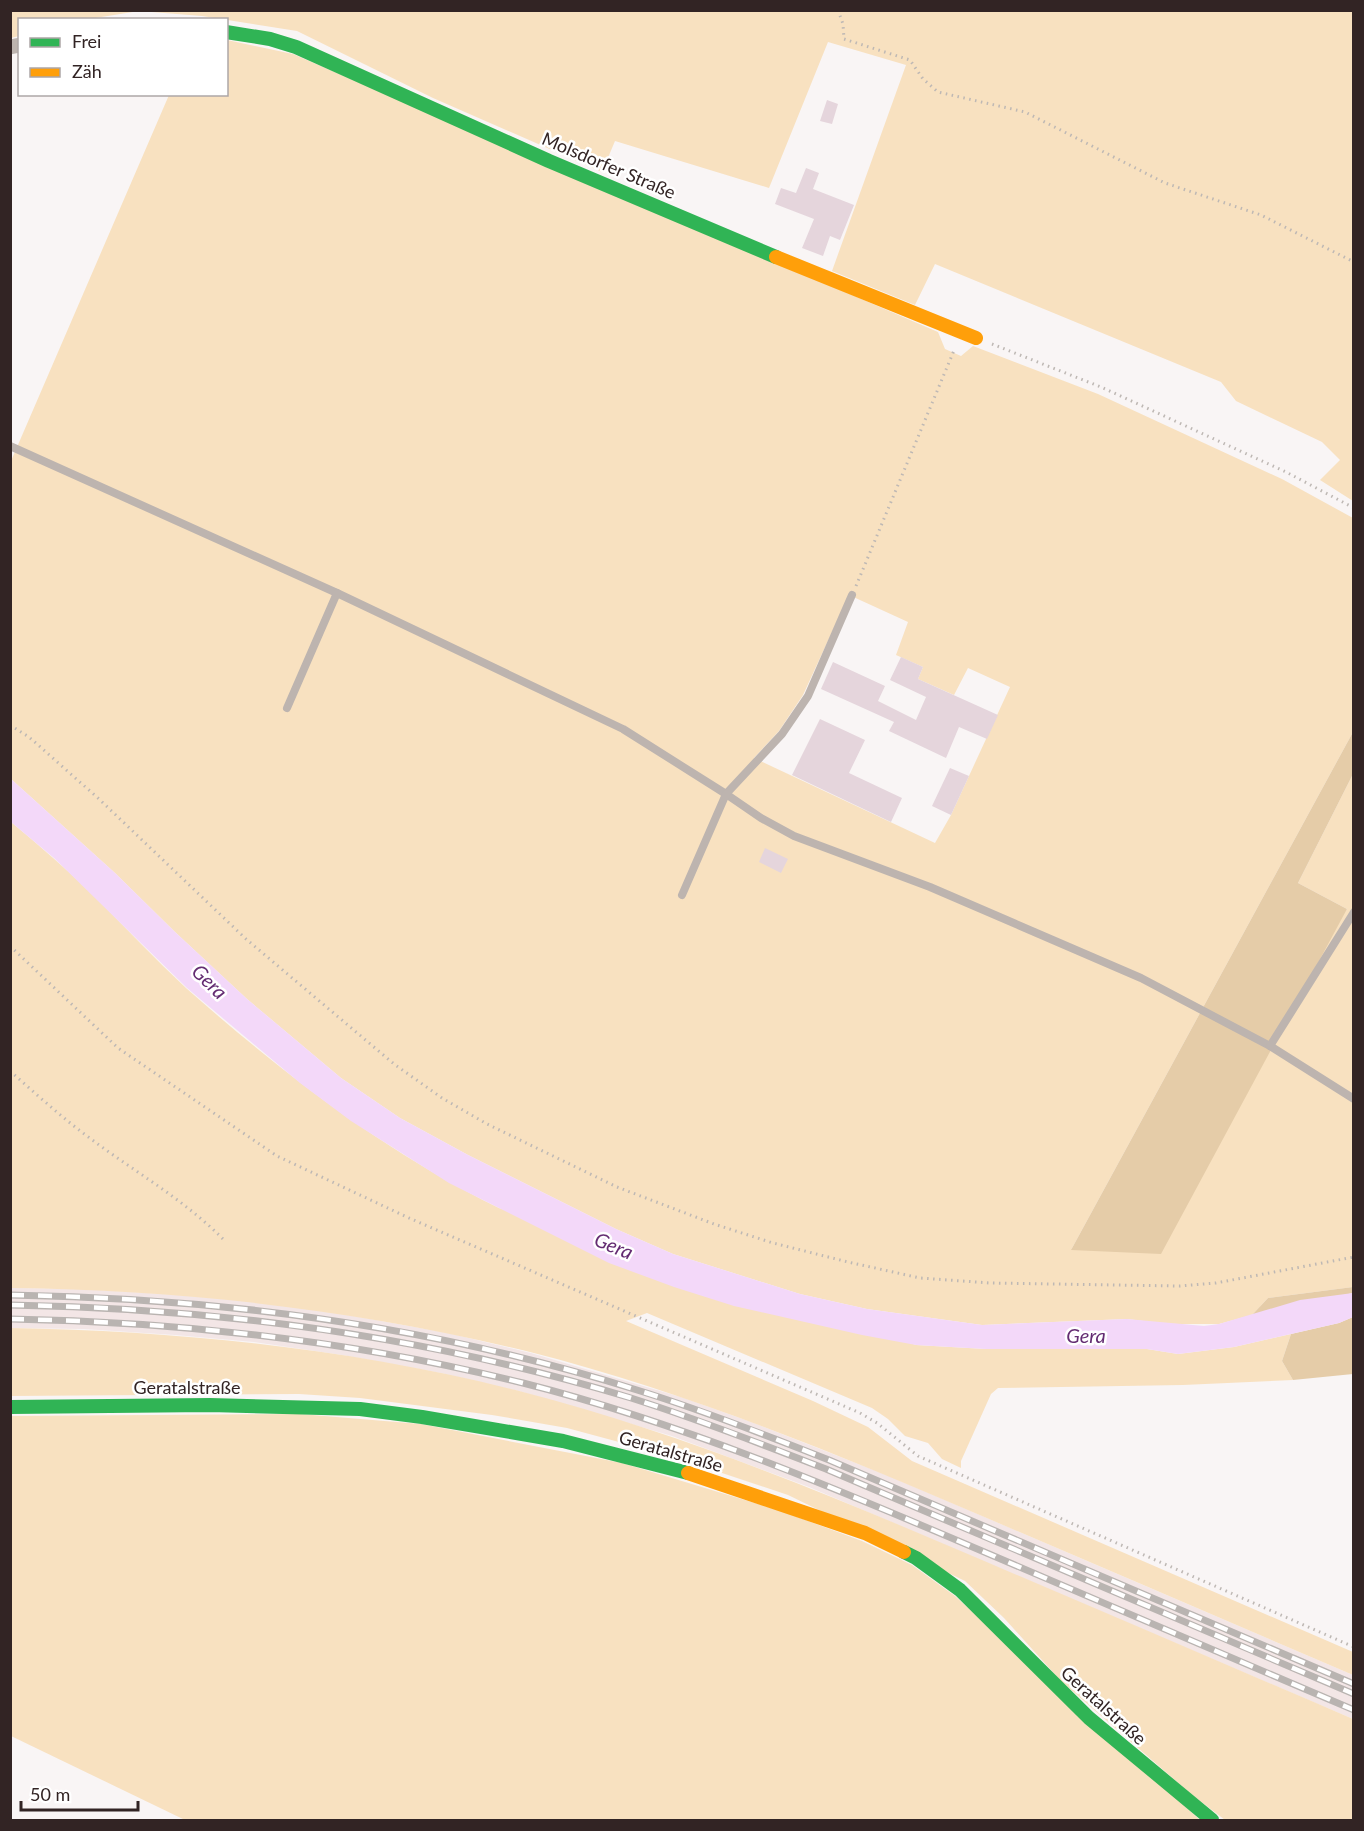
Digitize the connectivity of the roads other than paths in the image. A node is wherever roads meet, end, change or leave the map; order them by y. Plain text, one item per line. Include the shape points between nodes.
1 (228, 32) edge
2 (976, 338) road end
3 (10, 446) edge
4 (337, 593) junction
5 (852, 596) road end
6 (287, 708) dead end
7 (726, 794) junction
8 (682, 895) dead end
9 (1353, 912) edge
10 (1270, 1046) junction
11 (1353, 1099) edge
12 (10, 1407) edge
13 (1212, 1821) edge

1 - 2 street, Molsdorfer Straße via 296,47 486,134
3 - 4 lane
4 - 6 lane
4 - 7 lane via 623,729
5 - 7 lane via 808,696 783,734
7 - 8 lane
7 - 10 lane via 794,836 930,887 1141,978
9 - 10 lane
10 - 11 lane
12 - 13 street, Geratalstraße via 210,1405 370,1410 563,1441 685,1472 784,1504 865,1533 916,1558 960,1590 1089,1718

